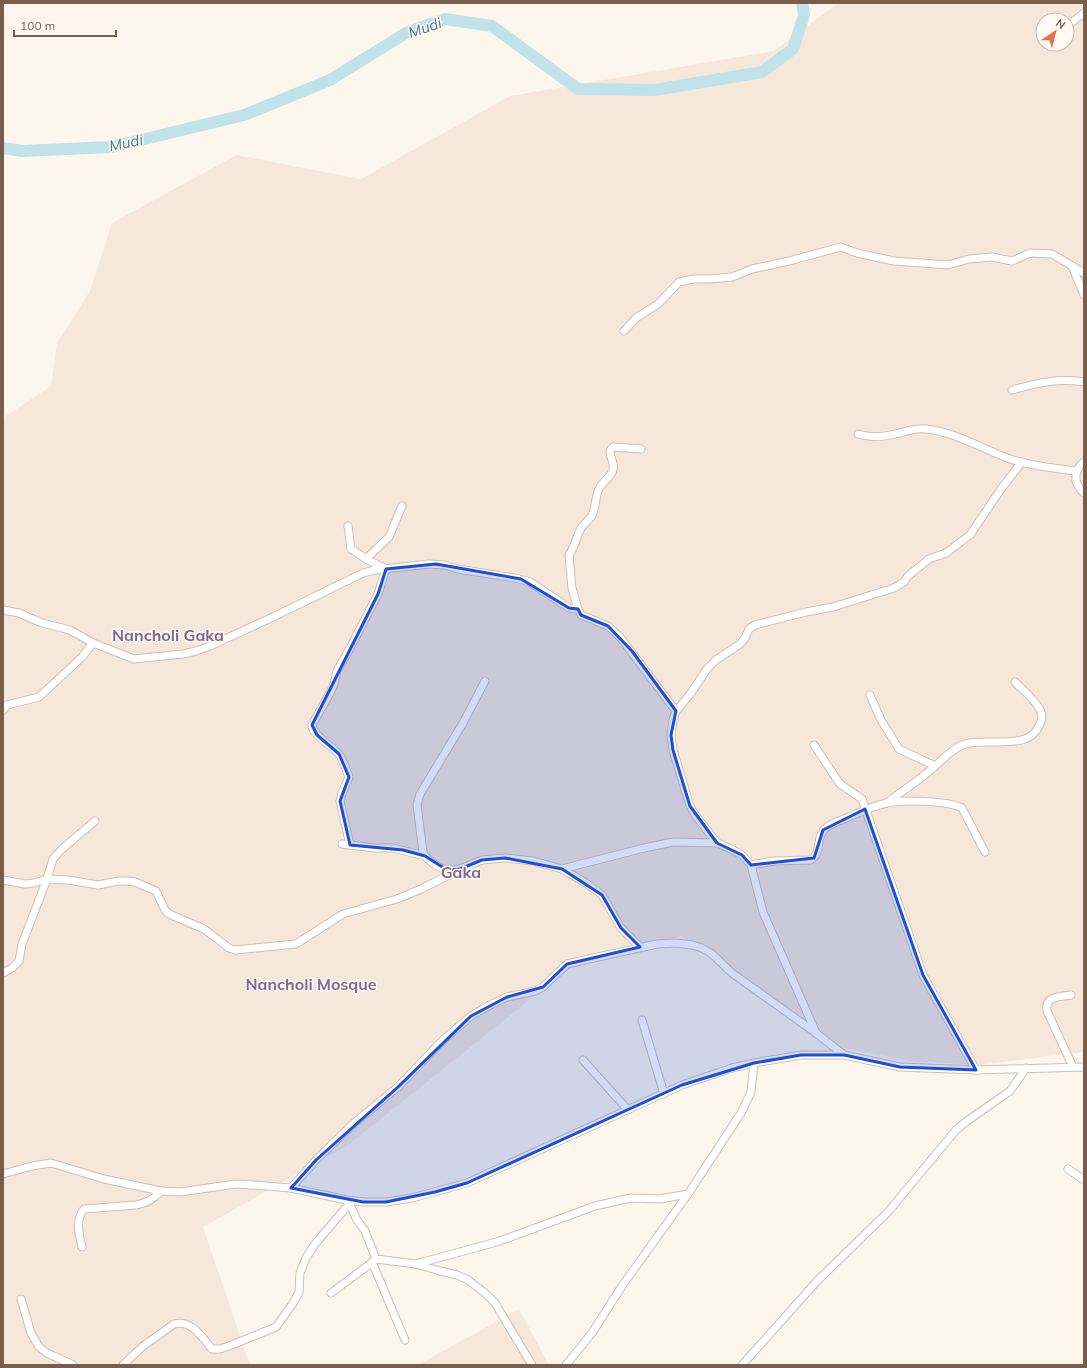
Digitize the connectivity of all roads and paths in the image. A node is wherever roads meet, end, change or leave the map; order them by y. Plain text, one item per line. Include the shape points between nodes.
1 (1084, 13) edge
2 (1075, 20) edge
3 (1072, 266) junction
4 (1084, 273) edge
5 (1084, 295) edge
6 (624, 331) dead end
7 (1084, 382) edge
8 (1012, 390) dead end
9 (858, 434) dead end
10 (641, 449) dead end
11 (1022, 462) junction
12 (1084, 462) edge
13 (1076, 471) junction
14 (1084, 493) edge
15 (402, 506) dead end
16 (348, 526) dead end
17 (366, 559) junction
18 (386, 569) junction
19 (578, 609) junction
20 (3, 610) edge
21 (93, 643) junction
22 (485, 681) dead end
23 (1015, 682) dead end
24 (870, 695) dead end
25 (3, 710) edge
26 (676, 711) junction
27 (814, 744) dead end
28 (935, 766) junction
29 (888, 802) junction
30 (865, 810) junction
31 (95, 821) dead end
32 (717, 843) junction
33 (342, 844) dead end
34 (350, 845) junction
35 (985, 852) dead end
36 (425, 856) junction
37 (751, 864) junction
38 (460, 869) junction
39 (562, 869) junction
40 (47, 879) junction
41 (3, 880) edge
42 (640, 947) junction
43 (3, 972) edge
44 (1071, 995) dead end
45 (642, 1020) dead end
46 (816, 1034) junction
47 (844, 1054) junction
48 (583, 1060) dead end
49 (754, 1063) junction
50 (1084, 1066) edge
51 (1073, 1067) junction
52 (1026, 1068) junction
53 (976, 1070) junction
54 (664, 1094) junction
55 (628, 1110) junction
56 (1068, 1168) dead end
57 (3, 1174) edge
58 (1084, 1180) edge
59 (291, 1188) junction
60 (161, 1191) junction
61 (688, 1194) junction
62 (348, 1202) junction
63 (82, 1248) dead end
64 (374, 1261) junction
65 (416, 1264) junction
66 (331, 1293) dead end
67 (21, 1299) dead end
68 (405, 1340) dead end
69 (73, 1365) edge
70 (123, 1365) edge
71 (532, 1365) edge
72 (566, 1365) edge
73 (742, 1365) edge

1 - 2 street
3 - 4 street
3 - 5 street
3 - 6 street via 1052,254 1030,252 1012,261 992,257 948,265 894,260 857,253 841,247 789,262 752,269 732,277 693,278 679,282 658,304 636,318
7 - 8 street via 1053,380
9 - 11 street via 878,436 915,428 927,429 951,434
10 - 19 street via 610,449 613,471 601,484 593,515 580,529 569,555 572,588
11 - 13 street
11 - 26 street via 970,535 946,553 929,559 894,588 833,607 755,625 740,644 707,669
12 - 13 street
13 - 14 street via 1076,484
15 - 17 street via 389,537
16 - 17 street via 351,549
17 - 18 street
18 - 19 street via 436,564 515,578 530,582 569,608
18 - 21 street via 363,573 196,651 134,659
18 - 34 street via 378,594 312,725 317,735 339,754 349,777 340,801
19 - 26 street via 581,614 608,626 620,637
20 - 21 street via 70,630
21 - 25 street via 82,657 39,697 7,705
22 - 36 street via 420,794 417,805 421,848
23 - 28 street via 1042,712 1040,724 1032,735 1015,742 968,742
24 - 28 street via 881,720 899,749
26 - 32 street via 671,735 684,788 696,816
27 - 30 street via 840,784 862,799
28 - 29 street
29 - 30 street
29 - 35 street via 957,805 962,808
30 - 37 street via 823,830 817,854 810,860
30 - 53 street via 923,975
31 - 40 street via 56,855
32 - 37 street via 742,856
32 - 39 street via 673,842
33 - 34 street
34 - 36 street via 393,848
36 - 38 street via 441,868
37 - 46 street via 763,912
38 - 39 street via 482,860 505,858 533,861
38 - 40 street via 397,899 343,914 296,944 235,950 204,930 167,913 158,893 148,887 127,881 98,885
39 - 42 street via 598,892 621,928
40 - 41 street via 25,884
40 - 43 street via 18,961 12,968
42 - 46 street via 676,943 702,948
42 - 59 street via 567,964 543,987 507,997 471,1016 444,1039 398,1087 353,1124
44 - 51 street via 1052,999 1046,1006
45 - 54 street
46 - 47 street
47 - 49 street via 801,1056
47 - 53 street via 900,1067
48 - 55 street
49 - 54 street via 714,1073
49 - 61 street via 751,1092 741,1113
50 - 51 street
51 - 52 street
52 - 53 street
52 - 73 street via 1010,1091 956,1130 888,1212 818,1280
54 - 55 street
55 - 62 street via 468,1183 386,1202
56 - 58 street
57 - 60 street via 51,1163 104,1179
59 - 60 street via 236,1184 180,1192
59 - 62 street
60 - 63 street via 152,1199 140,1204 84,1209 78,1226
61 - 65 street via 660,1200 631,1198 595,1206 500,1241
61 - 72 street via 622,1286 592,1333
62 - 64 street via 365,1231
62 - 70 street via 306,1258 300,1273 299,1292 276,1327 229,1346 212,1349 190,1326 174,1324 143,1346
64 - 65 street
64 - 66 street
64 - 68 street
65 - 71 street via 457,1275 485,1293 495,1303
67 - 69 street via 31,1333 42,1351

